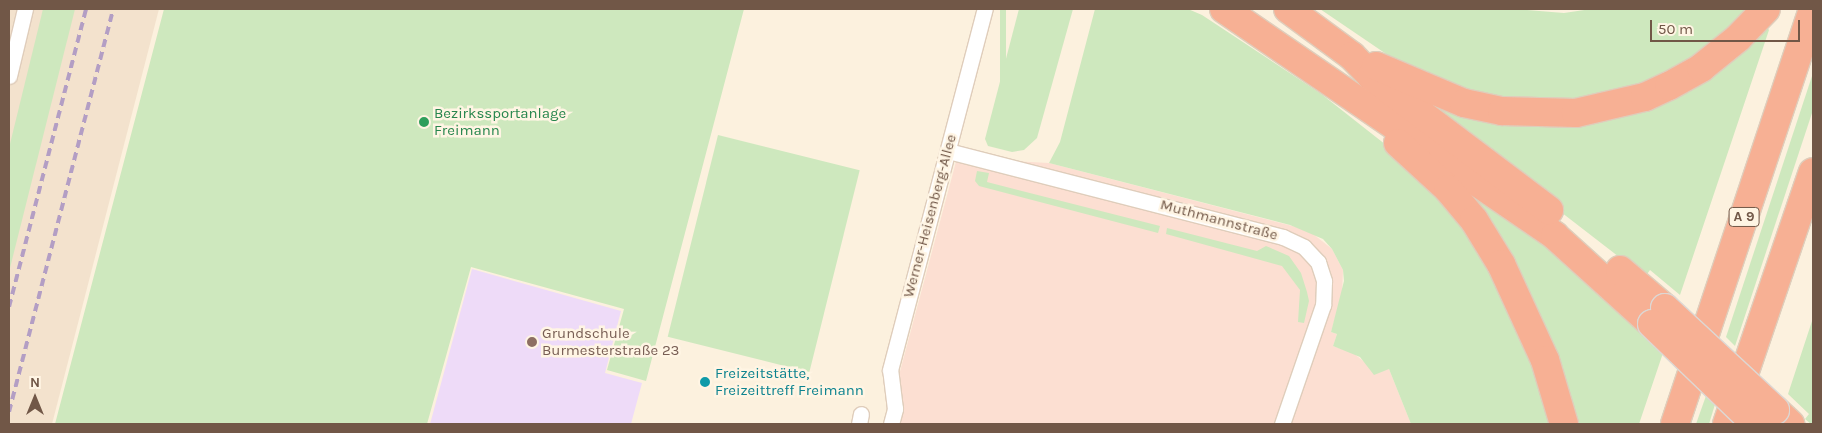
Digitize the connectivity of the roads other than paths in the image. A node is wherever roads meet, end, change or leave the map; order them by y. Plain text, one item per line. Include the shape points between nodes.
1 (25, 9) edge
2 (985, 9) edge
3 (1224, 9) edge
4 (1288, 9) edge
5 (1766, 9) edge
6 (1813, 9) edge
7 (1352, 56) junction
8 (9, 76) edge
9 (1388, 121) junction
10 (948, 151) junction
11 (1813, 172) edge
12 (1659, 316) junction
13 (1774, 420) edge
14 (892, 424) edge
15 (1282, 424) edge
16 (1564, 424) edge
17 (1675, 424) edge
18 (1727, 424) edge

1 - 8 street
2 - 10 street, Werner-Heisenberg-Allee
3 - 9 highway
4 - 7 highway
5 - 7 highway via 1738,38 1701,68 1669,86 1645,97 1576,113 1541,115 1464,103
6 - 17 highway, A 9
7 - 12 highway via 1370,76 1542,204
9 - 12 highway via 1555,236
9 - 16 highway via 1398,143 1448,189 1474,220 1501,264 1545,360
10 - 14 street, Werner-Heisenberg-Allee via 890,370 895,409
10 - 15 street, Muthmannstraße via 1283,236 1304,246 1318,262 1324,281 1323,305
11 - 18 highway
12 - 13 highway, bridge

